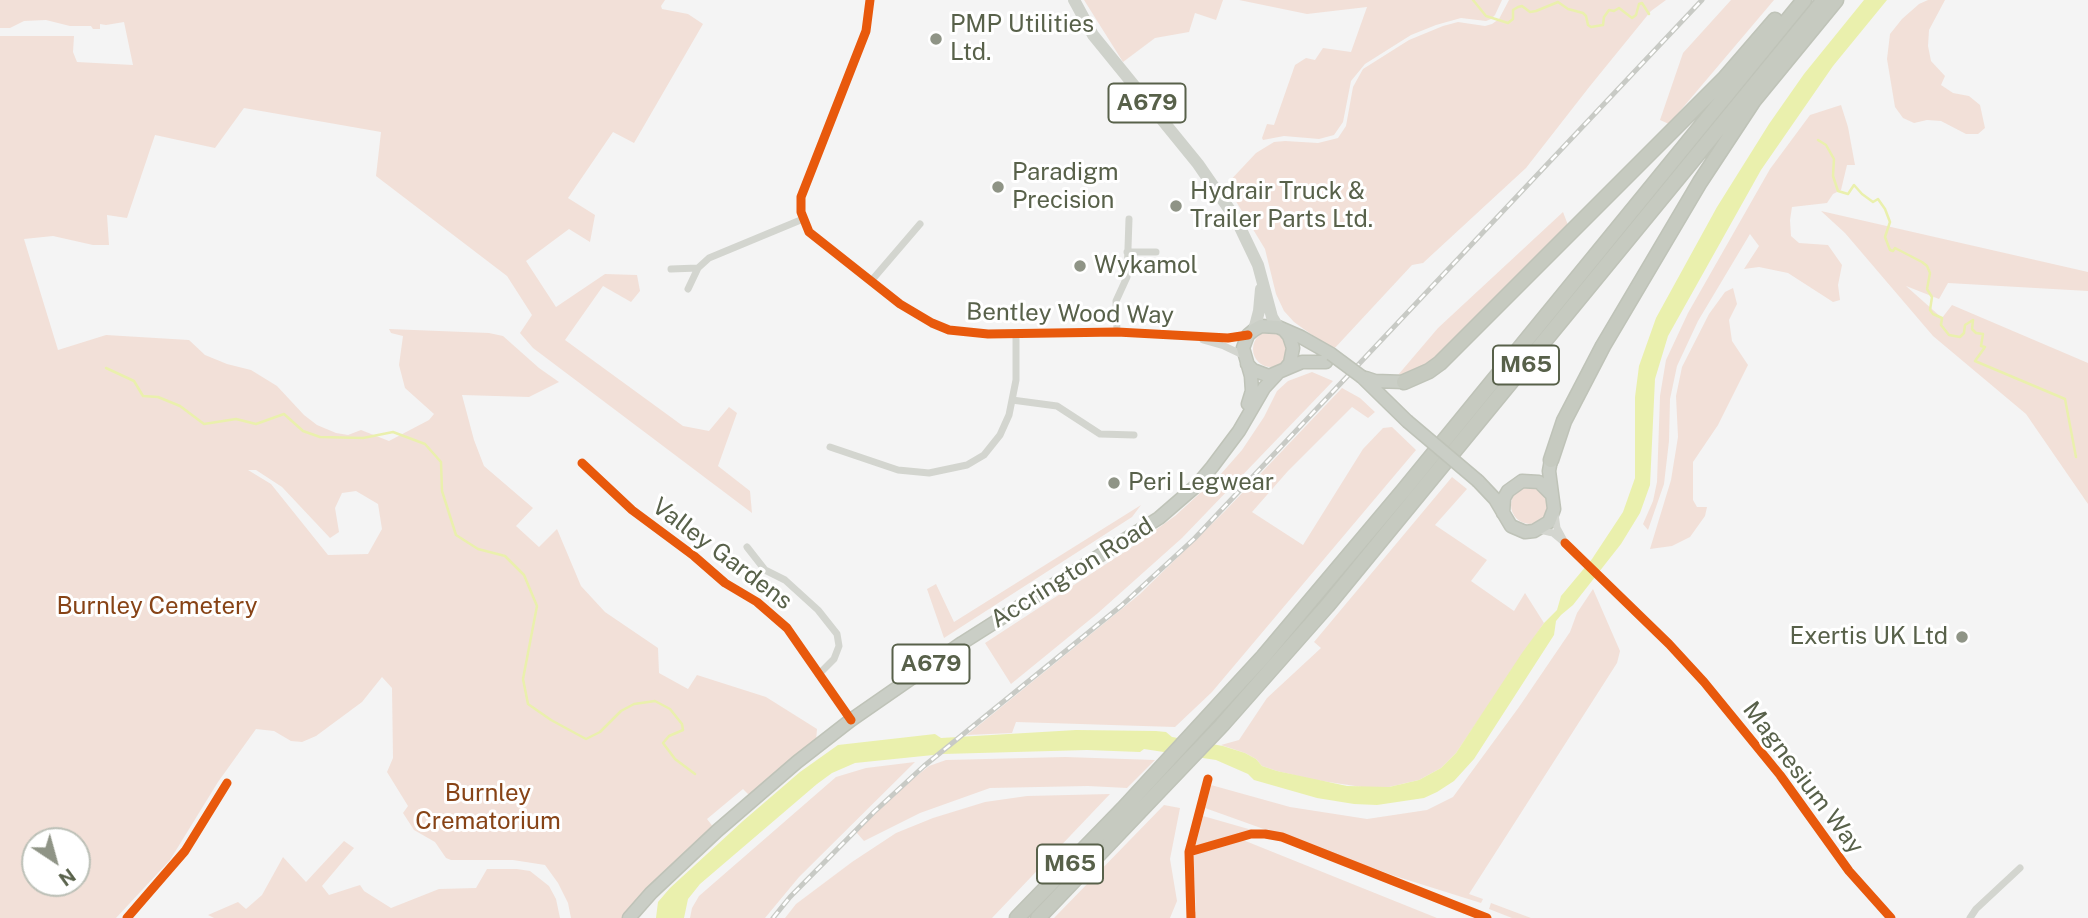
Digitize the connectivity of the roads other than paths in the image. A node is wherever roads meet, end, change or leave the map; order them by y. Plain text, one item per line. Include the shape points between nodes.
1 (870, 0) edge
2 (1074, 0) edge
3 (1793, 0) edge
4 (1804, 0) edge
5 (1824, 0) edge
6 (1836, 0) edge
7 (803, 219) junction
8 (1129, 219) dead end
9 (920, 224) dead end
10 (1127, 252) junction
11 (1156, 252) dead end
12 (698, 268) junction
13 (671, 269) dead end
14 (872, 281) junction
15 (1262, 284) junction
16 (688, 289) dead end
17 (1281, 329) junction
18 (1117, 332) junction
19 (1251, 332) junction
20 (1016, 334) junction
21 (1189, 336) junction
22 (1328, 358) junction
23 (1245, 360) junction
24 (1281, 372) junction
25 (1357, 377) junction
26 (1404, 382) joint
27 (1012, 400) junction
28 (1241, 426) junction
29 (1134, 435) dead end
30 (831, 447) dead end
31 (1551, 460) joint
32 (582, 463) dead end
33 (1478, 481) junction
34 (1514, 485) junction
35 (1552, 495) junction
36 (1554, 509) junction
37 (1504, 514) junction
38 (1539, 530) junction
39 (1565, 542) junction
40 (747, 547) dead end
41 (820, 673) junction
42 (851, 720) junction
43 (1207, 782) dead end
44 (228, 783) dead end
45 (2020, 868) dead end
46 (127, 918) edge
47 (629, 918) edge
48 (1017, 918) edge
49 (1038, 918) edge
50 (1191, 918) edge
51 (1891, 918) edge
52 (1970, 918) edge

1 - 7 street via 866,31 801,197
2 - 15 main road, A679 via 1093,35 1226,202 1252,249
3 - 26 highway via 1724,79 1451,353 1429,372
4 - 48 highway, M65 via 1403,491 1206,721
5 - 49 highway, M65 via 1327,606 1137,817
6 - 31 highway via 1755,100 1700,182 1604,346 1564,421
7 - 12 street via 709,258
7 - 14 street, Bentley Wood Way via 809,232
8 - 10 street
9 - 14 street
10 - 11 street
10 - 18 street via 1127,277 1116,301
12 - 13 street
12 - 16 street
14 - 20 street, Bentley Wood Way via 900,304 949,330
15 - 17 main road, A679 via 1272,317
15 - 19 main road, A679
17 - 19 highway via 1270,325
17 - 22 highway via 1301,337
17 - 24 highway, A679 via 1293,348 1290,363
18 - 20 street, Bentley Wood Way
18 - 21 street, Bentley Wood Way
19 - 21 street, Bentley Wood Way via 1228,338
19 - 23 highway, A679 via 1243,348
20 - 27 street
21 - 23 street, Bentley Wood Way via 1224,346
22 - 24 highway
22 - 25 highway, bridge
23 - 24 highway via 1261,374
23 - 28 highway, Accrington Road / A679 via 1252,391
24 - 28 highway, Accrington Road / A679 via 1264,388
25 - 26 highway
25 - 33 highway, bridge
27 - 29 street via 1057,406 1100,434
27 - 30 street via 1000,435 984,455 967,466 929,473 898,470
28 - 42 highway, Accrington Road / A679 via 1212,467 1159,518
31 - 35 highway
32 - 41 street, Valley Gardens via 632,510 788,628
33 - 34 highway
33 - 37 highway
34 - 35 highway via 1539,482
34 - 37 highway via 1504,498
35 - 36 highway
36 - 38 highway
36 - 39 street, Magnesium Way
37 - 38 highway via 1517,529
38 - 39 street, Magnesium Way
39 - 51 street, Magnesium Way via 1669,644 1746,731 1849,871
40 - 41 street, Valley Gardens via 765,570 785,580 818,610 837,634 834,659
41 - 42 street, Valley Gardens
42 - 47 highway, Accrington Road / A679 via 717,831
43 - 50 street via 1189,852
44 - 46 street via 169,872
45 - 52 street

